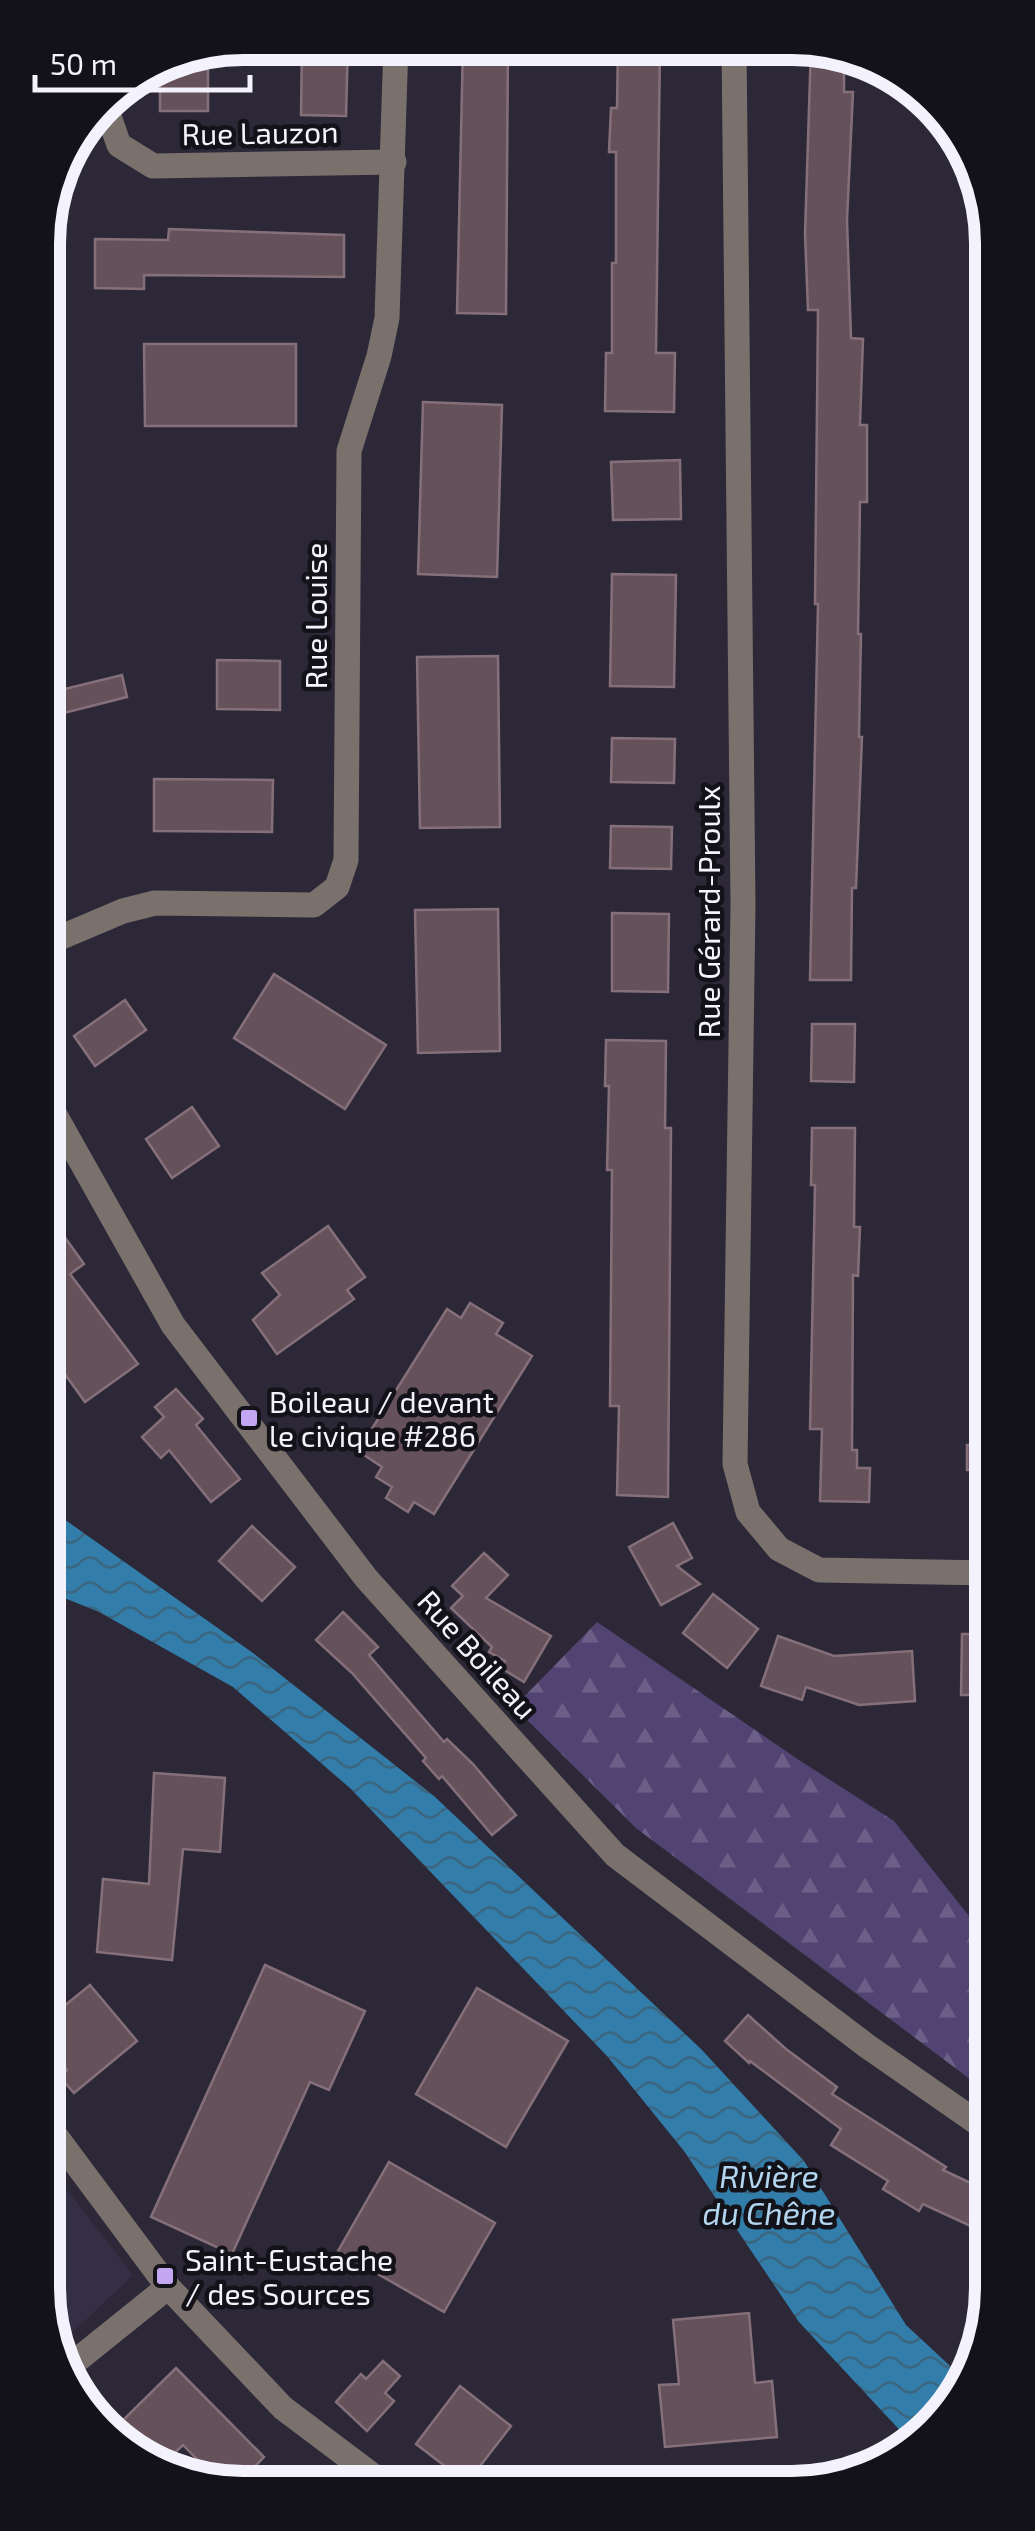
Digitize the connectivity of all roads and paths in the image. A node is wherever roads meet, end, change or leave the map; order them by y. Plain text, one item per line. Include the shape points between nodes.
1 (396, 60) edge
2 (734, 60) edge
3 (110, 119) edge
4 (394, 162) junction
5 (60, 937) edge
6 (60, 1125) edge
7 (975, 1573) edge
8 (975, 2121) edge
9 (60, 2143) edge
10 (168, 2287) junction
11 (76, 2361) edge
12 (367, 2471) edge

1 - 4 street, Rue Louise
2 - 7 street, Rue Gérard-Proulx via 743,904 736,1464 748,1512 779,1549 819,1570
3 - 4 street, Rue Lauzon via 119,145 153,166
4 - 5 street, Rue Louise via 387,318 349,451 346,860 338,887 314,905 156,903
6 - 8 street, Rue Boileau via 172,1325 366,1578 615,1855
9 - 10 street
10 - 11 street
10 - 12 street via 284,2408

